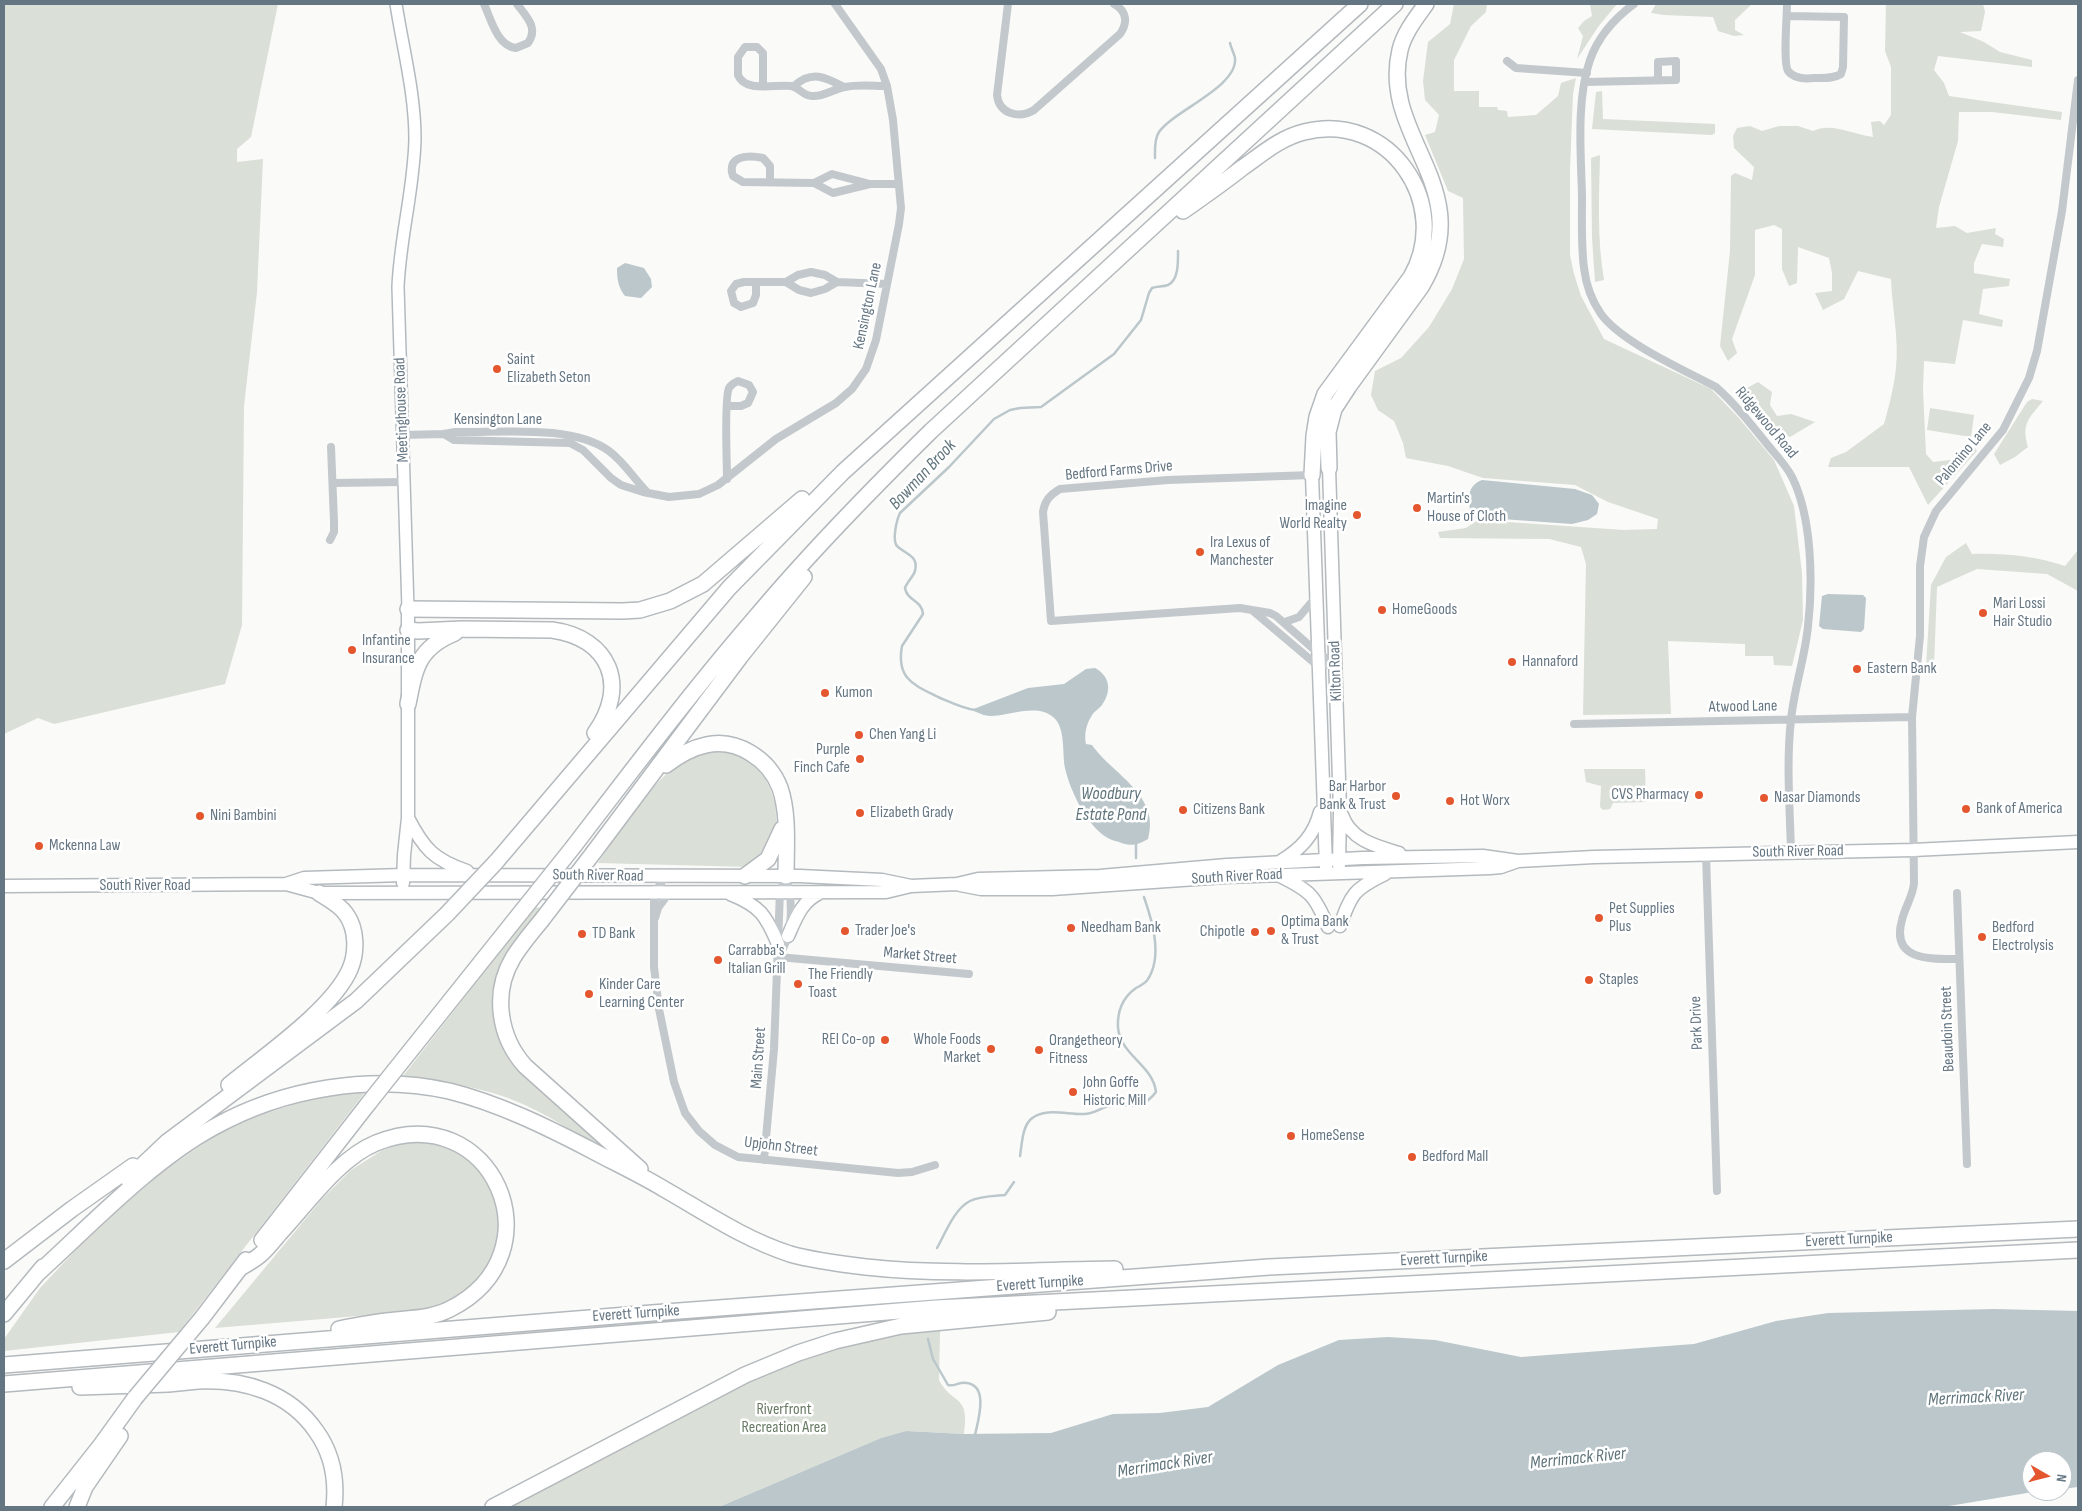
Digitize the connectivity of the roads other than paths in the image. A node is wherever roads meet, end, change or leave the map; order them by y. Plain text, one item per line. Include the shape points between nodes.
1 (396, 4) edge
2 (484, 4) edge
3 (517, 4) edge
4 (835, 4) edge
5 (1008, 4) edge
6 (1114, 4) edge
7 (1360, 4) edge
8 (1395, 4) edge
9 (1426, 4) edge
10 (1634, 4) edge
11 (1787, 4) edge
12 (1787, 16) junction
13 (1507, 61) dead end
14 (1587, 73) junction
15 (1658, 80) dead end
16 (2078, 80) edge
17 (1585, 82) junction
18 (763, 86) junction
19 (794, 86) junction
20 (888, 86) junction
21 (844, 87) junction
22 (770, 182) junction
23 (814, 182) junction
24 (870, 184) junction
25 (899, 184) junction
26 (1128, 252) junction
27 (756, 282) dead end
28 (786, 282) junction
29 (837, 282) junction
30 (887, 284) junction
31 (727, 406) dead end
32 (931, 431) junction
33 (444, 434) junction
34 (403, 436) junction
35 (331, 447) dead end
36 (1329, 468) joint
37 (843, 472) junction
38 (1312, 475) junction
39 (726, 479) junction
40 (404, 482) junction
41 (333, 483) junction
42 (649, 494) junction
43 (330, 540) dead end
44 (1316, 597) junction
45 (408, 609) junction
46 (1253, 611) junction
47 (1285, 622) junction
48 (408, 630) junction
49 (462, 630) junction
50 (1318, 659) junction
51 (1336, 664) junction
52 (408, 704) junction
53 (1912, 717) junction
54 (1791, 721) junction
55 (1574, 724) dead end
56 (653, 776) junction
57 (1323, 794) junction
58 (1340, 811) junction
59 (408, 818) junction
60 (785, 823) junction
61 (524, 828) junction
62 (2078, 842) edge
63 (1913, 850) junction
64 (1791, 852) junction
65 (1706, 854) junction
66 (1413, 857) junction
67 (1339, 859) junction
68 (1326, 860) junction
69 (1518, 861) junction
70 (1279, 869) junction
71 (1390, 871) junction
72 (1326, 873) junction
73 (1339, 873) junction
74 (475, 874) junction
75 (408, 875) junction
76 (666, 876) junction
77 (745, 876) junction
78 (786, 876) junction
79 (286, 884) junction
80 (4, 886) edge
81 (911, 886) junction
82 (785, 891) junction
83 (825, 891) junction
84 (726, 892) junction
85 (320, 893) junction
86 (409, 893) junction
87 (654, 893) junction
88 (669, 893) junction
89 (1956, 893) dead end
90 (655, 920) junction
91 (781, 945) junction
92 (1959, 959) junction
93 (969, 974) dead end
94 (188, 1127) junction
95 (167, 1142) junction
96 (764, 1160) junction
97 (1967, 1164) dead end
98 (935, 1165) dead end
99 (664, 1189) junction
100 (1717, 1191) dead end
101 (2078, 1229) edge
102 (2078, 1250) edge
103 (4, 1261) edge
104 (1269, 1267) junction
105 (240, 1268) junction
106 (37, 1274) junction
107 (1256, 1292) junction
108 (4, 1314) edge
109 (242, 1346) junction
110 (4, 1365) edge
111 (4, 1384) edge
112 (4, 1391) edge
113 (137, 1403) junction
114 (52, 1507) edge
115 (77, 1507) edge
116 (334, 1507) edge
117 (493, 1507) edge

1 - 34 street, Meetinghouse Road via 410,83 415,139 398,282
2 - 3 street via 501,40 516,48 528,43 533,31 530,21
4 - 20 street, Kensington Lane via 878,64
5 - 6 street via 996,95 1004,111 1022,115 1034,110 1120,34 1125,25 1125,15
7 - 37 highway
8 - 26 highway
9 - 36 highway via 1413,21 1401,48 1398,81 1405,114 1436,191 1440,220 1438,248 1421,287 1334,409 1328,432
10 - 14 street, Ridgewood Road via 1613,22 1602,37
11 - 12 street
12 - 12 street via 1786,62 1789,72 1805,79 1840,74 1843,67 1844,17
13 - 14 street via 1516,68
14 - 17 street, Ridgewood Road
15 - 17 street
16 - 53 street, Palomino Lane via 2062,211 2037,351 2029,378 2003,430 1936,510 1924,537 1920,636
17 - 54 street, Ridgewood Road via 1581,133 1583,257 1586,282 1595,304 1601,315 1620,333 1727,397 1781,461 1792,476 1799,495 1807,533 1810,607
18 - 18 street via 746,84 740,79 738,57 745,47 757,47 763,53
18 - 19 street
19 - 21 street via 806,95 814,96
19 - 21 street via 810,76 828,79
20 - 21 street
20 - 25 street, Kensington Lane
22 - 22 street via 739,181 732,172 735,160 743,156 763,158 770,166
22 - 23 street
23 - 24 street via 832,174
23 - 24 street via 833,193
24 - 25 street
25 - 30 street, Kensington Lane via 901,208
26 - 32 highway
26 - 38 highway via 1276,144 1306,132 1338,130 1370,138 1396,157 1407,170 1425,215 1419,263 1325,394 1315,425
27 - 28 street
28 - 29 street via 805,292 825,289
28 - 29 street via 804,272 811,272
29 - 30 street
30 - 39 street, Kensington Lane via 870,360 854,388 836,403 768,445
31 - 39 street
32 - 56 highway via 912,458 798,584
32 - 105 highway, bridge via 840,523 756,617
33 - 34 street, Kensington Lane
33 - 42 street, Kensington Lane via 454,440 570,443 583,450 615,482
33 - 42 street, Kensington Lane via 577,436 611,452
34 - 40 street, Meetinghouse Road
35 - 41 street
36 - 51 main road, Kilton Road
37 - 45 highway via 805,496 703,584 655,606 605,612
37 - 61 highway via 729,588
38 - 44 main road, Kilton Road
38 - 46 street, Bedford Farms Drive via 1168,480 1066,488 1050,495 1044,505 1051,621 1191,610 1240,608
39 - 42 street, Kensington Lane via 710,490 689,496
40 - 41 street
40 - 45 street, Meetinghouse Road
41 - 43 street via 334,532
44 - 47 street via 1299,617
44 - 50 main road, Kilton Road
45 - 48 main road, Meetinghouse Road
46 - 47 street, Bedford Farms Drive via 1270,613
46 - 50 street, Bedford Farms Drive
47 - 50 street, Bedford Farms Drive
48 - 49 highway
48 - 52 main road, Meetinghouse Road
49 - 52 highway via 436,642 422,656 414,673
49 - 61 highway via 536,629 572,634 598,651 612,675 611,706 600,726
50 - 51 street
50 - 51 street, Bedford Farms Drive
50 - 57 main road, Kilton Road
51 - 58 main road, Kilton Road
52 - 59 main road, Meetinghouse Road
53 - 54 street, Atwood Lane
53 - 63 street, Palomino Lane
54 - 55 street, Atwood Lane
54 - 64 street, Ridgewood Road
56 - 60 highway via 678,756 699,747 722,743 741,748 760,759 771,771 783,801
56 - 99 highway, bridge via 521,946 506,973 501,1013 506,1037 516,1057
57 - 68 main road, Kilton Road
57 - 70 main road via 1320,813 1311,834
58 - 66 main road via 1345,824 1360,839
58 - 67 main road, Kilton Road
59 - 74 main road via 428,852
59 - 75 main road, Meetinghouse Road via 411,833
60 - 77 highway via 768,859
60 - 78 highway
61 - 94 highway, bridge via 447,914 356,1001
62 - 63 main road, South River Road
63 - 64 main road, South River Road
63 - 92 street, Palomino Lane via 1913,888 1901,923 1902,942 1919,958
64 - 65 main road, South River Road
65 - 69 main road, South River Road
65 - 100 street, Park Drive
66 - 67 main road, South River Road
66 - 69 main road, South River Road via 1494,856
67 - 68 main road, South River Road
67 - 73 main road, Kilton Road
68 - 70 main road, South River Road
68 - 72 main road, Kilton Road
69 - 71 main road, South River Road via 1490,868
70 - 71 main road via 1312,895 1334,926 1354,893
70 - 72 main road, South River Road
70 - 81 main road, South River Road via 978,879 956,884
71 - 73 main road, South River Road
72 - 73 main road, South River Road
74 - 75 main road, South River Road
74 - 76 main road, South River Road
75 - 79 main road, South River Road via 304,878
75 - 86 main road, Meetinghouse Road
76 - 77 main road, South River Road
76 - 87 street
77 - 78 main road, South River Road
78 - 81 main road, South River Road via 882,880
78 - 82 street, Main Street
79 - 80 main road, South River Road
79 - 85 main road, South River Road
81 - 83 main road, South River Road via 886,892
82 - 83 main road, South River Road
82 - 84 main road, South River Road
82 - 91 street, Main Street
82 - 91 street, Main Street
83 - 91 main road via 804,904
84 - 88 main road, South River Road
84 - 91 main road via 758,909
85 - 86 main road, South River Road
85 - 94 highway via 340,907 350,920 355,941 350,969 340,986 312,1017 208,1102
86 - 87 main road, South River Road
87 - 88 main road, South River Road
87 - 90 street, Upjohn Street
88 - 90 street, Upjohn Street via 658,908
89 - 92 street, Beaudoin Street
90 - 96 street, Upjohn Street via 654,967 659,1009 674,1082 685,1113 715,1145 738,1157
91 - 93 street, Market Street
91 - 96 street, Main Street
92 - 97 street, Beaudoin Street
94 - 95 highway
95 - 103 highway
95 - 106 highway via 69,1234
96 - 98 street, Upjohn Street via 898,1173
99 - 104 highway via 736,1232 790,1254 843,1264 941,1272
99 - 106 highway via 552,1130 488,1103 426,1087 378,1083 334,1087 270,1103 214,1127 185,1145 141,1179
101 - 104 highway, Everett Turnpike
102 - 107 highway, Everett Turnpike
104 - 109 highway, Everett Turnpike
105 - 109 highway via 260,1255 336,1172 374,1144 393,1137 430,1135 449,1139 466,1148 487,1167 504,1201 507,1230 500,1257 486,1282 448,1310 430,1316
105 - 113 highway, bridge via 163,1363
106 - 108 highway
107 - 111 highway, Everett Turnpike via 936,1308
107 - 117 highway via 900,1326 835,1341 780,1359 745,1375
109 - 110 highway, Everett Turnpike
112 - 116 highway via 199,1381 230,1382 266,1391 299,1411 322,1441 334,1477
113 - 114 highway
113 - 115 highway via 84,1487

